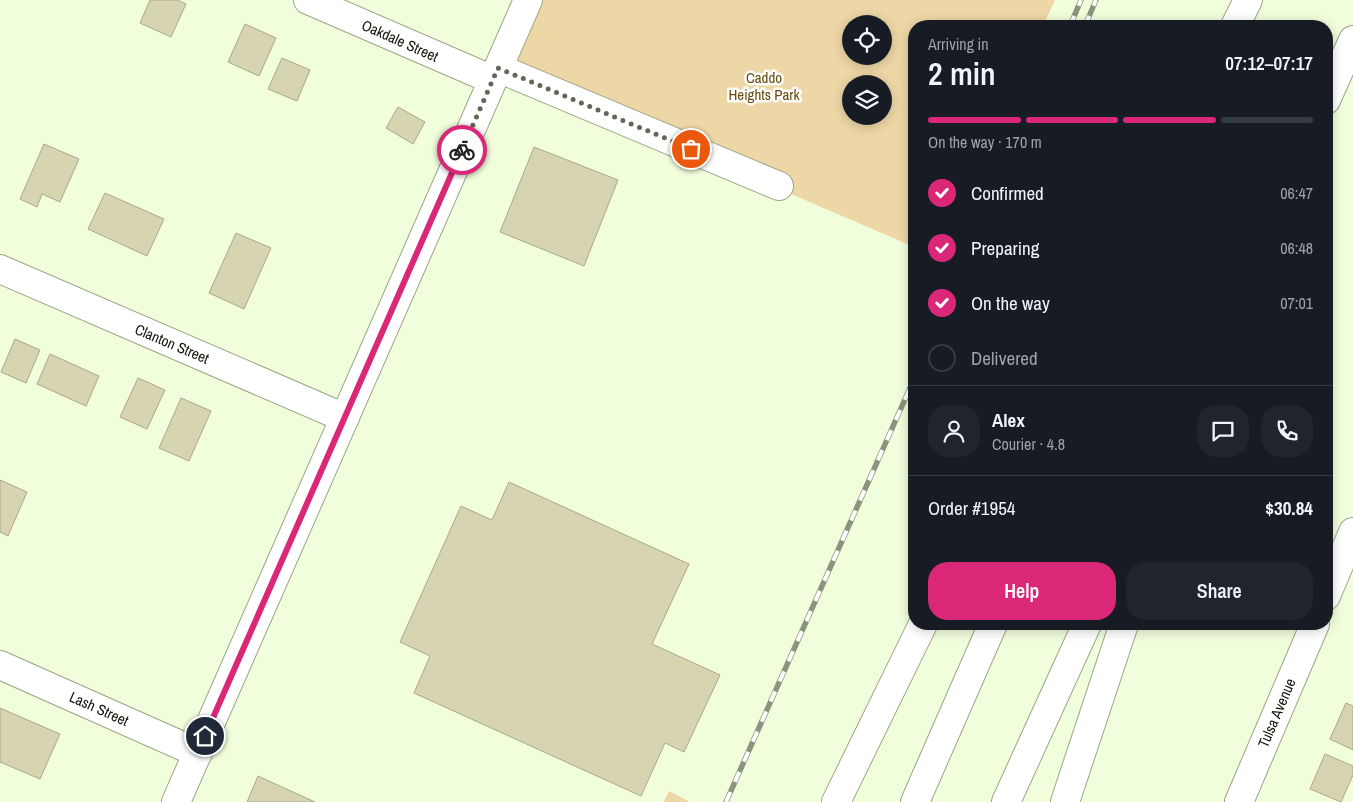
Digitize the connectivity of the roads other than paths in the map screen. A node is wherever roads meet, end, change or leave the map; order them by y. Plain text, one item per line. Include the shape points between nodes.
1 (308, 0) edge
2 (528, 0) edge
3 (1248, 0) edge
4 (1262, 0) edge
5 (1238, 20) edge
6 (1253, 20) edge
7 (1353, 40) edge
8 (495, 74) junction
9 (1333, 84) edge
10 (779, 186) dead end
11 (0, 269) edge
12 (345, 418) junction
13 (1353, 532) edge
14 (1333, 579) edge
15 (920, 630) edge
16 (990, 630) edge
17 (1083, 630) edge
18 (1122, 630) edge
19 (1311, 630) edge
20 (0, 665) edge
21 (198, 753) junction
22 (176, 802) edge
23 (836, 802) edge
24 (915, 802) edge
25 (1006, 802) edge
26 (1065, 802) edge
27 (1239, 802) edge

1 - 8 main road, Oakdale Street
2 - 8 main road
3 - 5 main road
4 - 6 main road
7 - 9 main road
8 - 10 main road, Oakdale Street
8 - 12 main road
11 - 12 main road, Clanton Street
12 - 21 main road
13 - 14 main road
15 - 23 main road
16 - 24 main road
17 - 25 main road
18 - 26 main road
19 - 27 main road, Tulsa Avenue
20 - 21 main road, Lash Street
21 - 22 main road

